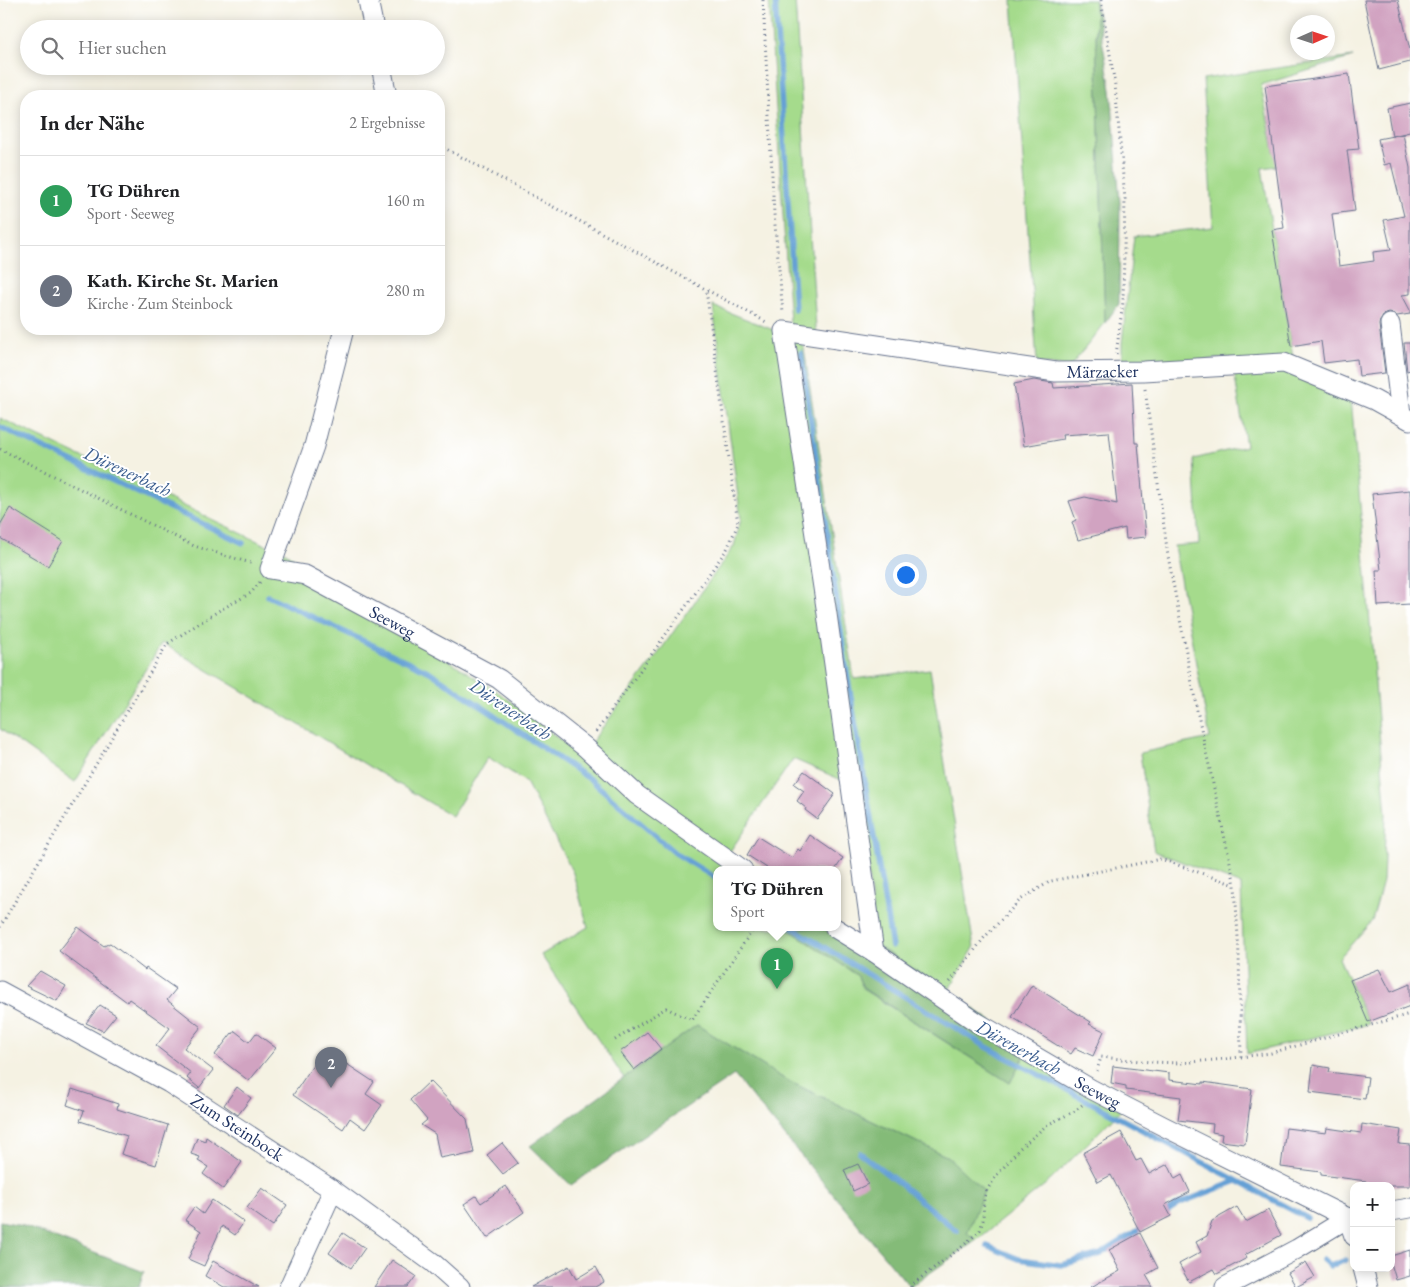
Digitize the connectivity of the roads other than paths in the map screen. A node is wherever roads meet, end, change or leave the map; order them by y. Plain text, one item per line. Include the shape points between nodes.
1 (368, 0) edge
2 (372, 20) edge
3 (383, 75) edge
4 (386, 90) edge
5 (1390, 324) dead end
6 (342, 335) edge
7 (1406, 417) edge
8 (736, 866) edge
9 (840, 931) edge
10 (874, 952) junction
11 (0, 991) edge
12 (334, 1190) junction
13 (1410, 1208) edge
14 (1395, 1210) edge
15 (1350, 1218) edge
16 (1350, 1219) edge
17 (1364, 1272) edge
18 (289, 1287) edge
19 (460, 1287) edge
20 (1224, 1287) edge
21 (1368, 1287) edge

1 - 2 street
3 - 4 street
5 - 7 street
6 - 8 street, Seeweg via 314,446 270,569 305,574 499,679 585,747 637,795
7 - 10 street, Märzacker via 1353,390 1284,363 1056,372 784,331 828,614
9 - 10 street, Seeweg
10 - 15 street, Seeweg via 978,1023 1091,1089
11 - 12 street, Zum Steinbock via 169,1083
12 - 18 street
12 - 19 street, Zum Steinbock via 432,1262
13 - 14 street
16 - 20 street
17 - 21 street

